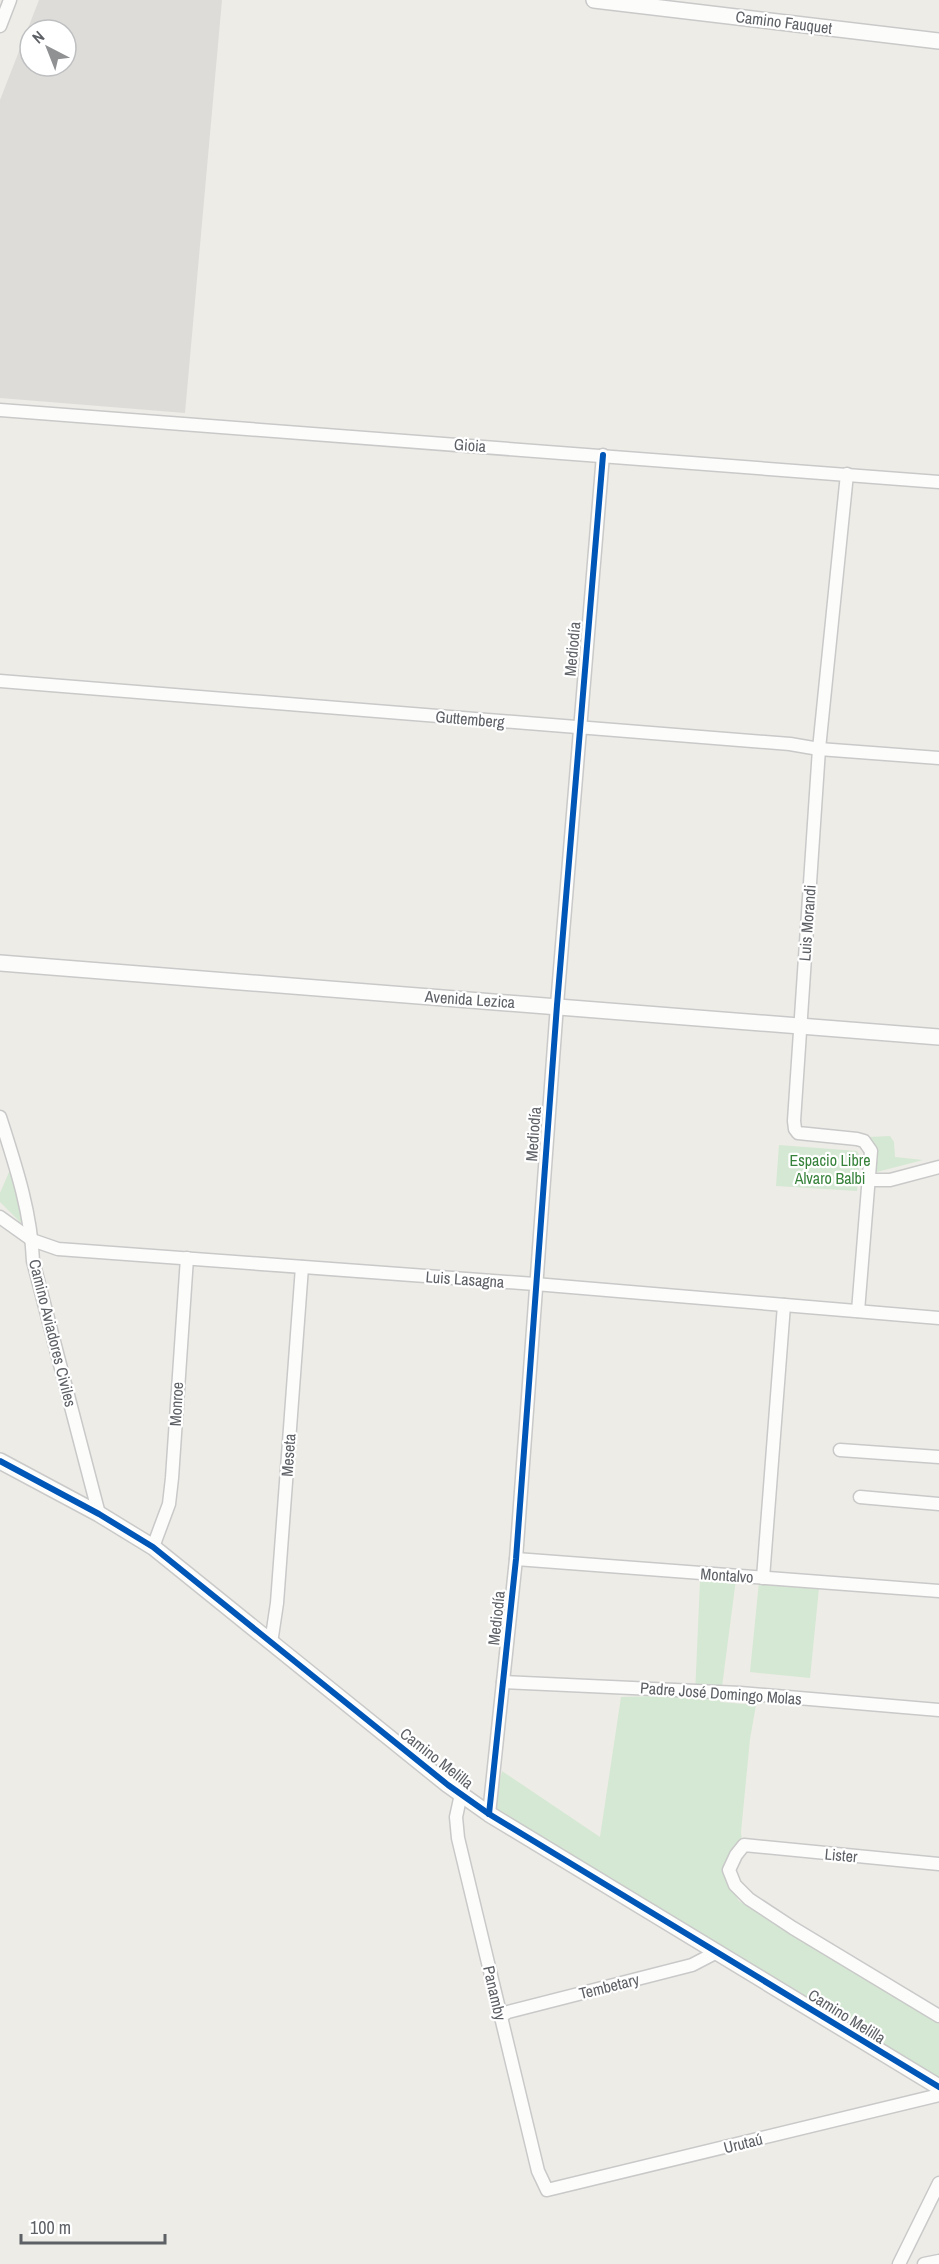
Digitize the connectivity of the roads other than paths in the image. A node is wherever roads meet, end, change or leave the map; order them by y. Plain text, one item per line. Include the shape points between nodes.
1 (10, 0) edge
2 (594, 0) edge
3 (625, 2) edge
4 (0, 26) edge
5 (939, 41) edge
6 (0, 410) edge
7 (603, 455) junction
8 (847, 474) junction
9 (939, 482) edge
10 (0, 681) edge
11 (579, 728) junction
12 (819, 749) junction
13 (939, 758) edge
14 (0, 963) edge
15 (557, 1005) junction
16 (800, 1024) junction
17 (939, 1037) edge
18 (0, 1117) edge
19 (939, 1167) edge
20 (869, 1180) junction
21 (0, 1217) edge
22 (32, 1240) junction
23 (187, 1258) junction
24 (302, 1267) junction
25 (536, 1284) junction
26 (784, 1305) junction
27 (858, 1311) junction
28 (939, 1318) edge
29 (840, 1450) dead end
30 (939, 1457) edge
31 (0, 1461) edge
32 (860, 1497) dead end
33 (939, 1504) edge
34 (99, 1514) junction
35 (153, 1547) junction
36 (516, 1559) junction
37 (763, 1578) junction
38 (939, 1591) edge
39 (271, 1643) junction
40 (503, 1682) junction
41 (939, 1710) edge
42 (461, 1794) junction
43 (489, 1814) junction
44 (939, 1864) edge
45 (717, 1952) junction
46 (939, 2016) edge
47 (500, 2017) junction
48 (939, 2087) edge
49 (939, 2095) edge
50 (939, 2183) edge
51 (547, 2190) joint
52 (939, 2261) edge
53 (899, 2264) edge
54 (924, 2264) edge

1 - 4 street
2 - 3 street, Camino Fauquet
3 - 5 street, Camino Fauquet
6 - 7 street, Gioia
7 - 8 street, Gioia
7 - 11 street, Mediodía
8 - 9 street, Gioia
8 - 12 street, Luis Morandi
10 - 11 street, Guttemberg
11 - 12 street, Guttemberg
11 - 15 street, Mediodía
12 - 13 street, Guttemberg
12 - 16 street, Luis Morandi
14 - 15 street, Avenida Lezica
15 - 16 street, Avenida Lezica
15 - 25 street, Mediodía
16 - 17 street, Avenida Lezica
16 - 20 street, Luis Morandi via 795,1129 798,1133 864,1141 871,1151
18 - 22 street, Camino Aviadores Civiles via 18,1173
19 - 20 street via 890,1180
20 - 27 street, Luis Morandi
21 - 22 street, Luis Lasagna
22 - 23 street, Luis Lasagna via 58,1249
22 - 34 street, Camino Aviadores Civiles via 33,1261
23 - 24 street, Luis Lasagna
23 - 35 street, Monroe via 172,1478 169,1503
24 - 25 street, Luis Lasagna
24 - 39 street, Meseta
25 - 26 street, Luis Lasagna
25 - 36 street, Mediodía
26 - 27 street, Luis Lasagna
26 - 37 street
27 - 28 street, Luis Lasagna
29 - 30 street
31 - 34 street, Camino Melilla
32 - 33 street
34 - 35 street, Camino Melilla
35 - 39 street, Camino Melilla
36 - 37 street, Montalvo
36 - 40 street, Mediodía
37 - 38 street, Montalvo
39 - 42 street, Camino Melilla
40 - 41 street, Padre José Domingo Molas via 740,1693
40 - 43 street, Mediodía
42 - 43 street, Camino Melilla
42 - 47 street, Panamby via 456,1817 458,1838
43 - 45 street, Camino Melilla
44 - 46 street, Lister via 744,1845 729,1870 735,1885 749,1899
45 - 47 street, Tembetary via 692,1965
45 - 48 street, Camino Melilla
47 - 51 street, Panamby via 538,2171
49 - 51 street, Urutaú
50 - 53 street
52 - 54 street

